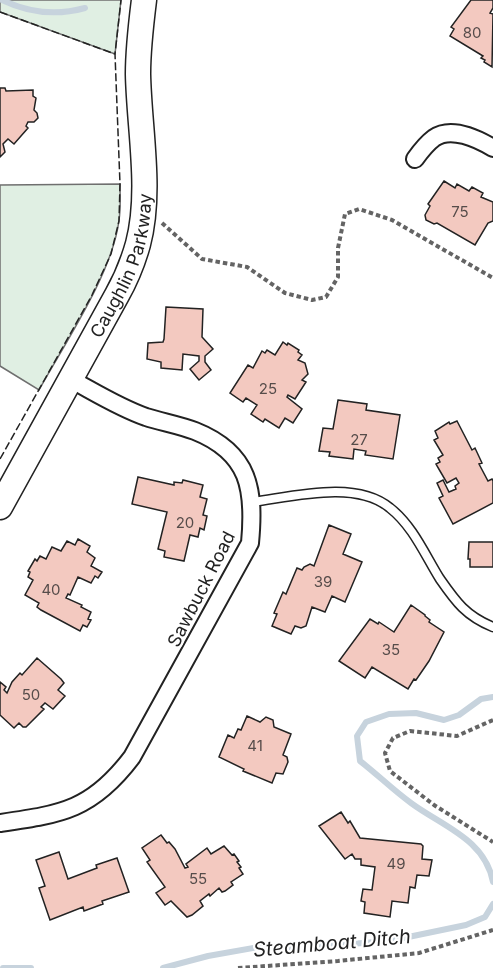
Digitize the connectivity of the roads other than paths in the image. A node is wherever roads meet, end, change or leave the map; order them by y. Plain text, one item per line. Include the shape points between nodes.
1 (144, 0) edge
2 (493, 148) edge
3 (414, 159) dead end
4 (72, 380) junction
5 (252, 502) junction
6 (0, 507) edge
7 (493, 627) edge
8 (0, 823) edge

1 - 4 street, Caughlin Parkway via 138,73 143,213 139,243 130,270
2 - 3 street via 459,134 445,133 435,137
4 - 5 street, Sawbuck Road via 127,410 219,442 241,466
4 - 6 street, Caughlin Parkway
5 - 7 lane via 319,492 373,497 390,507 410,530 455,601 471,617
5 - 8 street, Sawbuck Road via 250,543 132,757 116,778 77,807 52,816

